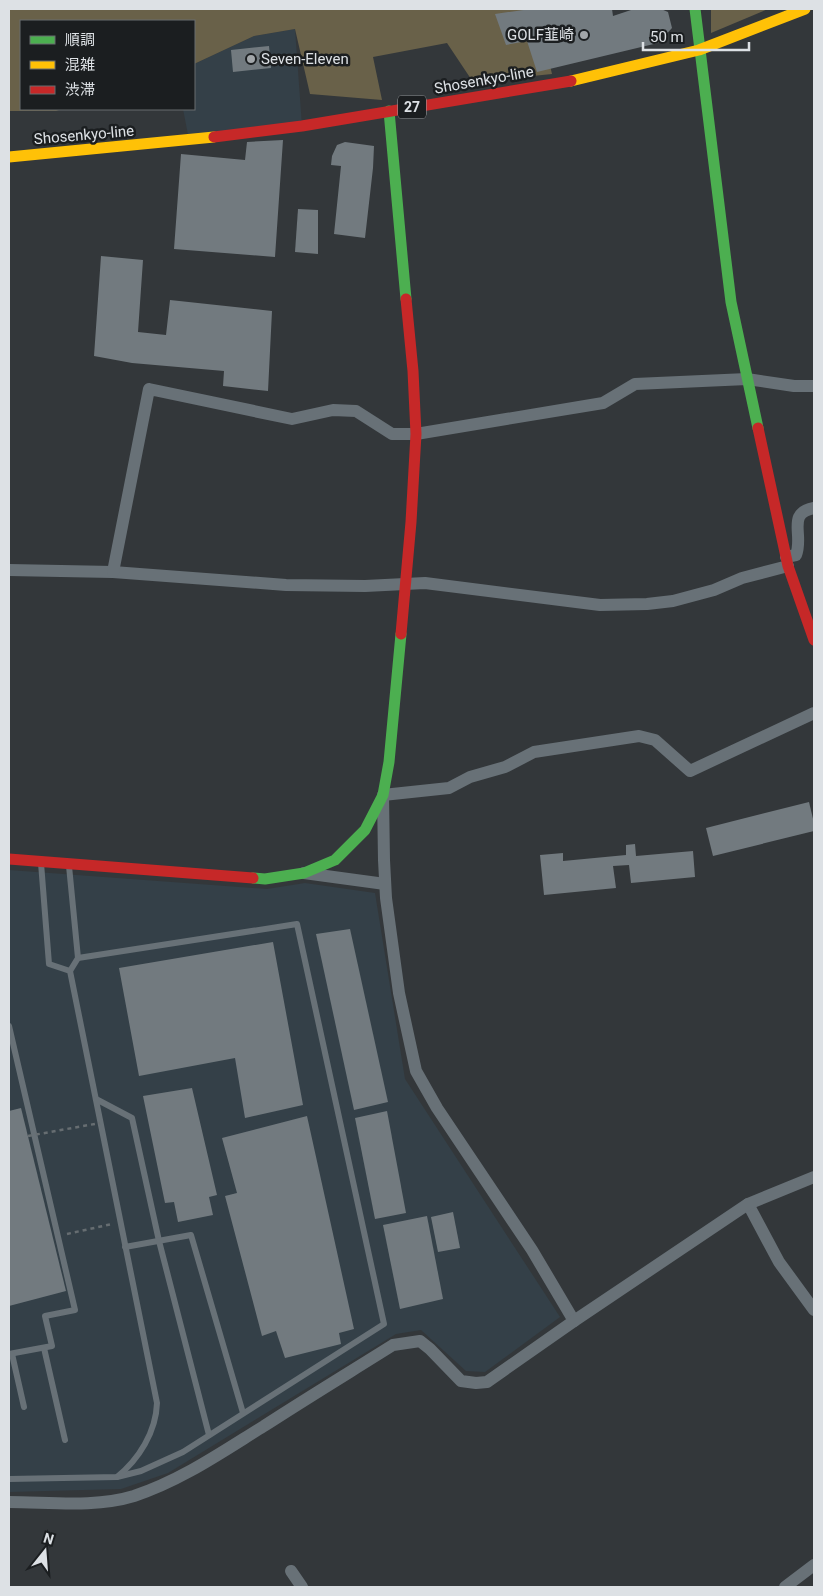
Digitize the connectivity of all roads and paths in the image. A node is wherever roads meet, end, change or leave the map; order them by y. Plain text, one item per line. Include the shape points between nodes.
1 (695, 9) edge
2 (805, 9) edge
3 (699, 50) junction
4 (389, 111) junction
5 (9, 157) edge
6 (747, 379) junction
7 (814, 386) edge
8 (416, 434) junction
9 (814, 508) edge
10 (787, 562) junction
11 (9, 570) edge
12 (113, 572) junction
13 (405, 584) junction
14 (814, 640) edge
15 (814, 713) edge
16 (384, 795) junction
17 (9, 859) edge
18 (40, 862) junction
19 (69, 864) junction
20 (304, 873) junction
21 (385, 884) junction
22 (78, 958) junction
23 (70, 972) junction
24 (9, 1026) edge
25 (96, 1099) junction
26 (100, 1123) junction
27 (28, 1136) dead end
28 (814, 1177) edge
29 (748, 1204) junction
30 (120, 1222) junction
31 (58, 1236) junction
32 (159, 1241) junction
33 (125, 1246) junction
34 (814, 1310) edge
35 (574, 1321) junction
36 (44, 1348) junction
37 (10, 1354) edge
38 (24, 1407) dead end
39 (243, 1413) junction
40 (209, 1435) junction
41 (65, 1440) dead end
42 (117, 1477) junction
43 (9, 1479) edge
44 (9, 1502) edge
45 (814, 1565) edge
46 (291, 1571) dead end
47 (302, 1587) edge
48 (785, 1587) edge

1 - 3 street
2 - 3 street, Shosenkyo-line / 27
3 - 4 street, Shosenkyo-line / 27 via 588,78
3 - 6 street via 731,302
4 - 5 street, Shosenkyo-line / 27 via 198,139
4 - 8 street
6 - 7 street
6 - 8 street via 635,384 603,403
6 - 10 street
8 - 12 street via 392,434 356,411 333,410 292,419 149,389
8 - 13 street
9 - 10 street via 800,514 799,547
10 - 13 street via 714,590 647,604 600,605 424,583
10 - 14 street
11 - 12 street
12 - 13 street via 286,585
13 - 16 street
15 - 16 street via 690,771 655,740 639,736 534,752 505,767 470,777 449,788
16 - 20 street via 364,830 335,860
16 - 21 street
17 - 18 street
18 - 19 street
18 - 23 lane via 49,964
19 - 20 street via 265,879
19 - 22 lane
20 - 21 street
21 - 35 street via 399,993 416,1071
22 - 23 lane
22 - 39 lane via 297,924 384,1324
23 - 25 lane
24 - 31 lane
25 - 26 lane
25 - 32 lane via 132,1118
26 - 27 path, bridge
26 - 30 lane
28 - 29 street
29 - 34 street via 779,1262
29 - 35 street
30 - 31 path
30 - 33 lane
31 - 36 lane via 75,1310 45,1316 52,1346
32 - 33 lane
32 - 39 lane via 191,1235
32 - 40 lane
33 - 42 lane via 157,1409 139,1454
35 - 44 street via 487,1382 461,1381 420,1341 393,1345 220,1455 173,1480 115,1500 90,1503
36 - 37 lane
36 - 41 lane
37 - 38 lane
39 - 40 lane
40 - 42 lane via 183,1452 141,1471
42 - 43 lane
45 - 48 street
46 - 47 street

